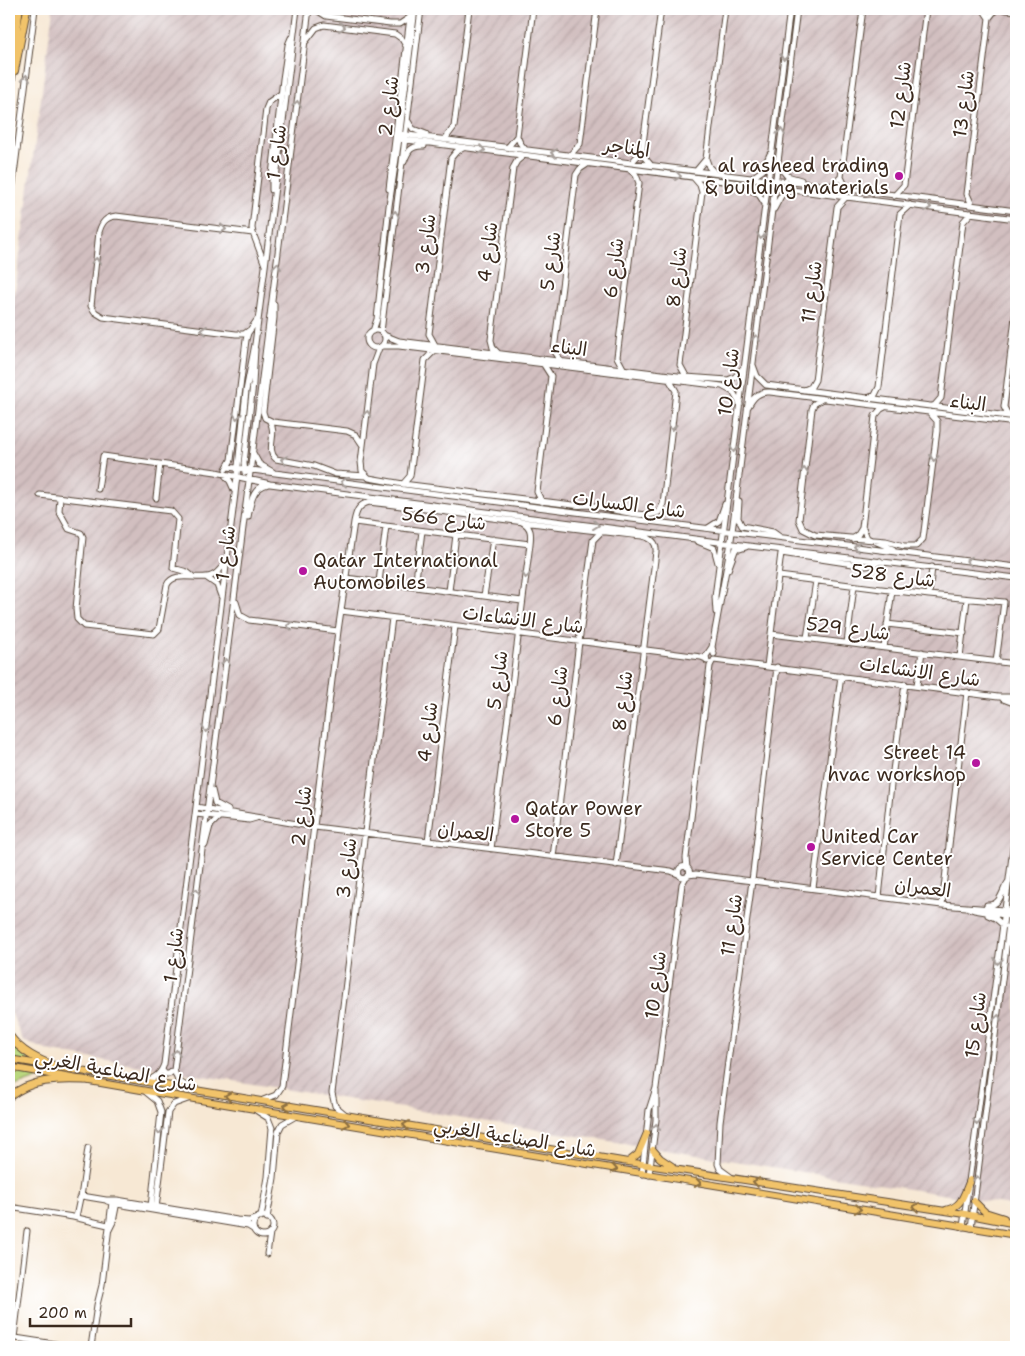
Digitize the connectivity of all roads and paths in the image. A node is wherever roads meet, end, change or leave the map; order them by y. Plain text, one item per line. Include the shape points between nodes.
1 (19, 9) edge
2 (27, 9) edge
3 (35, 9) edge
4 (297, 9) edge
5 (309, 9) edge
6 (315, 9) edge
7 (411, 9) edge
8 (415, 9) edge
9 (421, 9) edge
10 (469, 9) edge
11 (533, 9) edge
12 (597, 9) edge
13 (661, 9) edge
14 (725, 9) edge
15 (790, 9) edge
16 (863, 9) edge
17 (926, 9) edge
18 (983, 9) edge
19 (996, 9) edge
20 (1001, 9) edge
21 (797, 10) edge
22 (1016, 11) edge
23 (410, 17) junction
24 (989, 18) junction
25 (294, 33) junction
26 (304, 46) junction
27 (407, 46) junction
28 (282, 93) junction
29 (9, 103) edge
30 (407, 119) junction
31 (454, 127) junction
32 (517, 136) junction
33 (402, 137) junction
34 (443, 139) junction
35 (463, 141) junction
36 (580, 144) junction
37 (439, 145) junction
38 (508, 147) junction
39 (463, 148) junction
40 (525, 149) junction
41 (772, 150) junction
42 (642, 151) junction
43 (504, 153) junction
44 (570, 155) junction
45 (523, 156) junction
46 (588, 157) junction
47 (451, 158) junction
48 (706, 159) junction
49 (568, 162) junction
50 (632, 162) junction
51 (650, 164) junction
52 (778, 164) junction
53 (586, 165) junction
54 (513, 168) junction
55 (630, 170) junction
56 (696, 171) junction
57 (400, 172) junction
58 (651, 172) junction
59 (716, 173) junction
60 (576, 175) junction
61 (841, 177) junction
62 (694, 178) junction
63 (751, 178) junction
64 (768, 180) junction
65 (776, 180) junction
66 (713, 181) junction
67 (639, 182) junction
68 (734, 183) junction
69 (811, 184) junction
70 (904, 185) junction
71 (767, 187) junction
72 (830, 187) junction
73 (775, 188) junction
74 (791, 189) junction
75 (847, 189) junction
76 (702, 192) junction
77 (967, 194) junction
78 (832, 195) junction
79 (894, 196) junction
80 (846, 197) junction
81 (911, 198) junction
82 (888, 202) junction
83 (956, 203) junction
84 (911, 204) junction
85 (273, 205) junction
86 (765, 205) junction
87 (972, 205) junction
88 (389, 206) junction
89 (837, 208) junction
90 (957, 210) junction
91 (1016, 211) edge
92 (971, 213) junction
93 (9, 214) edge
94 (900, 214) junction
95 (772, 217) junction
96 (1016, 219) edge
97 (963, 222) junction
98 (253, 233) junction
99 (266, 267) junction
100 (273, 295) junction
101 (1016, 310) edge
102 (258, 319) junction
103 (251, 329) junction
104 (373, 331) junction
105 (383, 333) junction
106 (429, 334) junction
107 (491, 340) junction
108 (254, 344) junction
109 (419, 346) junction
110 (380, 347) junction
111 (434, 348) junction
112 (554, 350) junction
113 (482, 352) junction
114 (498, 353) junction
115 (617, 357) junction
116 (425, 360) junction
117 (545, 362) junction
118 (753, 362) junction
119 (561, 364) junction
120 (680, 365) junction
121 (745, 365) junction
122 (608, 367) junction
123 (623, 368) junction
124 (551, 376) junction
125 (686, 377) junction
126 (671, 378) junction
127 (815, 380) junction
128 (879, 387) junction
129 (804, 390) junction
130 (823, 396) junction
131 (941, 398) junction
132 (888, 400) junction
133 (866, 401) junction
134 (740, 405) junction
135 (887, 407) junction
136 (1004, 407) junction
137 (746, 409) junction
138 (929, 409) junction
139 (950, 409) junction
140 (994, 415) junction
141 (875, 416) junction
142 (1014, 417) edge
143 (267, 419) junction
144 (1016, 423) edge
145 (363, 444) junction
146 (253, 453) junction
147 (160, 464) junction
148 (228, 467) junction
149 (237, 469) junction
150 (248, 470) junction
151 (216, 472) junction
152 (224, 474) junction
153 (277, 474) junction
154 (236, 476) junction
155 (366, 476) junction
156 (410, 476) junction
157 (249, 480) junction
158 (388, 481) junction
159 (270, 484) junction
160 (403, 484) junction
161 (365, 485) junction
162 (418, 486) junction
163 (98, 489) dead end
164 (736, 490) junction
165 (537, 492) junction
166 (235, 494) junction
167 (40, 495) dead end
168 (728, 495) junction
169 (364, 496) junction
170 (60, 498) junction
171 (156, 498) dead end
172 (529, 500) junction
173 (542, 502) junction
174 (377, 503) junction
175 (577, 506) junction
176 (599, 515) junction
177 (520, 521) junction
178 (354, 522) junction
179 (570, 522) junction
180 (540, 524) junction
181 (386, 526) junction
182 (705, 528) junction
183 (862, 528) junction
184 (244, 529) junction
185 (588, 530) junction
186 (724, 530) junction
187 (422, 531) junction
188 (732, 531) junction
189 (601, 532) junction
190 (456, 535) junction
191 (815, 536) junction
192 (689, 537) junction
193 (780, 538) junction
194 (852, 539) junction
195 (493, 540) junction
196 (593, 540) junction
197 (871, 540) junction
198 (805, 541) junction
199 (654, 542) joint
200 (723, 542) junction
201 (730, 543) junction
202 (530, 544) junction
203 (750, 546) junction
204 (900, 552) junction
205 (826, 556) junction
206 (227, 561) junction
207 (881, 561) junction
208 (836, 562) junction
209 (932, 567) junction
210 (1016, 567) edge
211 (719, 568) junction
212 (192, 576) junction
213 (779, 576) junction
214 (207, 577) junction
215 (725, 577) junction
216 (346, 578) junction
217 (1016, 580) edge
218 (816, 581) junction
219 (379, 582) junction
220 (854, 586) junction
221 (416, 587) junction
222 (892, 590) junction
223 (449, 591) junction
224 (929, 595) junction
225 (484, 596) junction
226 (222, 598) junction
227 (235, 598) junction
228 (967, 599) junction
229 (522, 600) junction
230 (341, 611) junction
231 (717, 617) junction
232 (392, 618) junction
233 (887, 624) junction
234 (455, 626) junction
235 (338, 631) junction
236 (964, 633) junction
237 (517, 634) junction
238 (772, 634) junction
239 (807, 638) junction
240 (579, 642) junction
241 (847, 643) junction
242 (884, 648) junction
243 (643, 650) junction
244 (922, 652) junction
245 (960, 657) junction
246 (710, 659) junction
247 (996, 662) junction
248 (1016, 664) edge
249 (767, 666) junction
250 (777, 667) junction
251 (841, 676) junction
252 (905, 684) junction
253 (917, 685) junction
254 (967, 692) junction
255 (998, 697) junction
256 (1016, 697) edge
257 (1016, 704) edge
258 (211, 780) junction
259 (196, 810) junction
260 (206, 812) junction
261 (243, 814) junction
262 (219, 817) junction
263 (257, 818) junction
264 (315, 826) junction
265 (1016, 826) edge
266 (366, 833) junction
267 (428, 841) junction
268 (491, 849) junction
269 (553, 857) junction
270 (200, 862) junction
271 (616, 865) junction
272 (684, 872) junction
273 (1009, 880) junction
274 (752, 881) junction
275 (1016, 882) edge
276 (813, 888) junction
277 (879, 897) junction
278 (942, 905) junction
279 (972, 908) junction
280 (1011, 913) edge
281 (1016, 921) edge
282 (1004, 926) junction
283 (1008, 936) junction
284 (9, 1035) edge
285 (9, 1059) edge
286 (9, 1067) edge
287 (58, 1067) junction
288 (162, 1070) junction
289 (174, 1070) junction
290 (84, 1080) junction
291 (140, 1082) junction
292 (656, 1088) junction
293 (143, 1091) junction
294 (195, 1091) junction
295 (9, 1098) edge
296 (191, 1099) junction
297 (260, 1101) junction
298 (252, 1108) junction
299 (298, 1115) junction
300 (348, 1116) junction
301 (647, 1134) junction
302 (88, 1148) dead end
303 (653, 1150) junction
304 (628, 1162) junction
305 (647, 1164) junction
306 (675, 1168) junction
307 (646, 1174) junction
308 (271, 1178) junction
309 (734, 1178) junction
310 (970, 1180) junction
311 (80, 1197) junction
312 (974, 1201) junction
313 (113, 1202) junction
314 (9, 1207) edge
315 (153, 1208) junction
316 (942, 1211) junction
317 (968, 1215) junction
318 (76, 1217) junction
319 (259, 1217) junction
320 (268, 1218) junction
321 (1016, 1223) edge
322 (109, 1227) junction
323 (967, 1227) junction
324 (253, 1228) junction
325 (27, 1231) dead end
326 (271, 1231) junction
327 (259, 1235) junction
328 (1016, 1235) edge
329 (268, 1244) junction
330 (267, 1254) dead end
331 (11, 1338) edge
332 (74, 1347) edge
333 (91, 1347) edge

1 - 29 highway
2 - 29 main road
93 -> 3 street
4 - 25 street, شارع 1
5 - 26 street, شارع 1
6 - 23 street via 326,16 390,24 400,24
7 - 23 street, شارع 2
8 - 33 street, شارع 2
9 - 30 street, شارع 2
10 - 31 street
11 - 32 street
12 - 36 street
13 - 42 street
14 - 48 street
15 -> 41 street, شارع 10
16 - 61 street
17 - 70 street, شارع 12
18 - 24 street
19 - 24 street
20 - 22 street
52 -> 21 street, شارع 10
23 - 27 street, شارع 2
24 - 77 street, شارع 13
25 - 28 street via 288,45
25 - 85 street, شارع 1
26 -> 27 street via 312,31 324,25 395,34
100 -> 26 street, شارع 1
27 - 88 street, شارع 2
28 - 85 street via 272,175
28 - 98 street via 269,102 266,109
30 - 33 street, شارع 2
30 - 34 street, المناجر via 416,131
31 - 34 street via 451,134
31 - 35 street
32 - 38 street
32 - 40 street
33 - 34 street, المناجر
33 - 37 street, المناجر
33 - 57 street, شارع 2
33 - 88 street, شارع 2
34 - 35 street, المناجر
35 - 38 street, المناجر
36 - 44 street
36 - 46 street
37 - 39 street, المناجر
37 - 47 street
37 - 57 street, شارع 2 via 411,148
38 - 40 street, المناجر
39 -> 43 street, المناجر
39 - 47 street
44 -> 40 street, المناجر
41 - 63 street, شارع 10 via 763,170
41 - 64 street, شارع 10
42 - 50 street
42 - 51 street
43 - 45 street, المناجر
43 - 54 street
44 - 46 street, المناجر
45 - 49 street, المناجر
45 - 54 street
46 - 50 street, المناجر
47 - 106 street, شارع 3
48 - 56 street
48 - 59 street
49 - 53 street, المناجر
49 - 60 street
50 - 51 street, المناجر
51 - 56 street, المناجر
52 - 65 street, شارع 10
52 - 69 street, المناجر via 787,176
53 - 55 street, المناجر
53 - 60 street
54 - 107 street, شارع 4
55 - 58 street, المناجر
55 - 67 street
56 - 59 street, المناجر
105 -> 57 street, شارع 2
58 -> 62 street, المناجر
58 - 67 street
59 - 63 street, المناجر
60 - 112 street, شارع 5
61 - 72 street
61 - 75 street
62 - 66 street, المناجر
62 - 76 street
63 - 64 street, المناجر
64 - 65 street, المناجر
64 - 71 street, شارع 10
65 - 69 street, المناجر
65 - 73 street, شارع 10
66 - 68 street, المناجر
66 - 76 street
67 - 115 street, شارع 6
68 - 71 street, المناجر
68 - 86 street, المناجر via 758,193
69 - 72 street, المناجر
70 - 79 street
70 - 81 street
71 - 73 street, المناجر
71 - 86 street, شارع 10
72 - 75 street, المناجر
73 - 74 street, المناجر
73 - 95 street, شارع 10
74 - 78 street, المناجر
74 - 95 street, شارع 10 via 779,199
75 - 79 street, المناجر
76 - 120 street, شارع 8
77 - 83 street
77 - 87 street
78 - 80 street, المناجر
78 - 89 street, شارع 11
79 - 81 street, المناجر
80 - 82 street, المناجر
80 - 89 street
81 - 83 street, المناجر
82 - 84 street, المناجر
82 - 94 street via 896,206
83 - 87 street, المناجر
84 -> 90 street, المناجر
84 - 94 street
85 - 99 street, شارع 1
86 -> 121 street, شارع 10
87 - 91 street, المناجر
88 - 104 street, شارع 2
89 - 127 street, شارع 11
90 - 92 street, المناجر
90 - 97 street
92 - 96 street, المناجر
92 - 97 street
94 - 128 street
118 -> 95 street, شارع 10
97 - 131 street
98 - 99 street
103 -> 98 street via 244,334 236,334 103,316 91,306 99,232 103,222 111,217
99 - 102 street, شارع 1
100 - 143 street via 274,318 263,412
100 - 146 street, شارع 1
101 - 136 street
102 - 103 street, شارع 1
102 - 108 street, شارع 1
103 -> 148 street, شارع 1 via 246,340
104 - 105 street
104 - 110 street via 368,338 369,344
105 - 109 street, البناء
105 - 110 street via 385,340
106 - 109 street
106 - 111 street
107 - 113 street, شارع 4
107 - 114 street
108 - 149 street, شارع 1
108 - 150 street via 244,462
109 - 110 street, البناء
109 - 111 street, البناء
109 - 116 street
145 -> 110 street via 373,364
111 - 113 street, البناء
111 - 116 street
111 - 117 street, البناء
112 - 117 street
112 - 119 street
113 - 114 street, البناء
114 - 117 street, البناء
115 - 122 street
115 - 123 street
116 - 156 street
117 - 119 street, البناء
117 - 124 street
118 - 129 street, البناء via 762,383
118 - 137 street, شارع 10
119 - 122 street, البناء
119 - 124 street
119 - 126 street, البناء
120 - 125 street
120 - 126 street
121 - 125 street, البناء via 739,374 728,380
121 - 134 street, شارع 10
122 - 123 street, البناء
123 - 126 street, البناء
124 - 165 street
125 - 126 street, البناء
126 - 134 street, البناء via 727,387 734,392
126 -> 175 street, شارع الكسارات via 676,391 663,504 659,512 650,515 590,505
127 - 129 street
127 - 130 street
128 - 132 street via 880,394
128 - 133 street via 875,395
129 - 130 street, البناء
130 - 133 street, البناء
130 - 137 street, البناء via 764,391
191 -> 130 street via 803,529 799,520 812,409
131 - 138 street
131 - 139 street
132 - 133 street, البناء
132 - 138 street, البناء
133 - 135 street, البناء
133 - 141 street
134 -> 168 street, شارع 10
135 - 138 street, البناء
135 - 141 street
136 - 140 street
136 - 142 street
137 - 164 street, شارع 10
138 - 139 street, البناء
138 - 144 street, البناء
138 -> 197 street via 937,420 937,431 923,539 916,546
139 - 140 street, البناء
140 - 142 street, البناء
141 - 183 street
143 - 145 street via 347,431 356,435
155 -> 143 street, شارع الكسارات via 335,474 314,466 276,459 271,451 273,428
145 - 155 street via 360,462
146 - 150 street, شارع 1
146 - 153 street via 259,464
147 - 151 street
147 - 163 street via 102,456
147 - 171 street
148 - 149 street, شارع الكسارات
148 - 151 street
149 - 150 street, شارع الكسارات
149 - 154 street, شارع 1
150 - 153 street, شارع الكسارات
150 - 157 street
151 - 152 street
152 - 154 street
152 - 166 street
161 -> 153 street, شارع الكسارات
154 - 157 street, شارع الكسارات
154 - 166 street, شارع 1
155 - 158 street, شارع الكسارات
156 - 160 street
156 - 162 street
157 - 159 street, شارع الكسارات
157 - 184 street, شارع 1
158 - 160 street, شارع الكسارات
158 - 161 street
159 - 169 street, شارع الكسارات
159 - 184 street via 254,494
160 - 162 street, شارع الكسارات
161 - 176 street, شارع الكسارات
162 - 172 street, شارع الكسارات
164 - 188 street, شارع 10
164 - 193 street via 741,524 773,532
165 - 172 street
165 - 173 street
166 - 206 street, شارع 1
167 - 170 street
168 - 182 street via 719,521
168 - 186 street, شارع 10
169 - 174 street
169 - 179 street, شارع الكسارات
170 - 212 street via 174,512 178,522 172,566
170 - 212 street via 59,511 69,529 84,537 76,609 77,619 84,626 154,634 159,629 169,582 173,578
172 - 173 street, شارع الكسارات
173 - 175 street, شارع الكسارات
174 - 177 street, شارع الكسارات
174 - 178 street via 369,502 360,507
175 - 176 street
176 - 182 street, شارع الكسارات
177 - 180 street, شارع الكسارات
177 - 202 street, شارع 5 via 529,528
178 - 181 street, شارع 566
178 - 216 street, شارع 2
179 - 180 street
179 -> 192 street, شارع الكسارات
180 - 185 street, شارع الكسارات
181 - 187 street, شارع 566
181 - 219 street
182 - 186 street, شارع الكسارات
183 - 194 street
183 - 197 street
184 - 227 street, شارع 1
185 - 189 street, شارع الكسارات
185 - 196 street
186 - 188 street, شارع الكسارات
186 - 200 street, شارع 10
187 - 190 street, شارع 566
187 - 221 street
188 - 193 street, شارع الكسارات
188 - 201 street, شارع 10
189 - 196 street
189 - 199 street, شارع الكسارات via 642,536
190 - 195 street, شارع 566
190 - 223 street
191 - 194 street
191 - 198 street
192 - 200 street, شارع الكسارات
192 - 211 street via 714,548
193 - 198 street, شارع الكسارات
194 - 197 street
195 - 202 street, شارع 566
195 - 225 street
196 - 240 street, شارع 6
197 - 204 street
204 -> 198 street, شارع الكسارات
199 - 243 street, شارع 8 via 656,552
200 - 201 street, شارع الكسارات
200 - 211 street, شارع 10
201 - 203 street, شارع الكسارات
201 - 215 street, شارع 10
202 -> 229 street, شارع 5
203 - 205 street, شارع الكسارات
203 - 215 street via 736,548
210 -> 204 street, شارع الكسارات
205 - 207 street, شارع الكسارات
205 - 208 street
206 - 214 street, شارع 1 via 218,572
206 - 226 street, شارع 1
207 - 208 street, شارع الكسارات via 871,566
207 - 209 street, شارع الكسارات
208 - 213 street, شارع الكسارات via 781,553
209 - 217 street, شارع الكسارات
209 - 224 street
211 - 231 street, شارع 10 via 715,597
212 - 214 street, شارع 1
213 - 218 street, شارع 528
213 - 238 street
214 - 226 street, شارع 1 via 216,585
215 - 231 street, شارع 10
216 - 219 street
216 - 230 street, شارع 2
218 - 220 street, شارع 528
218 - 239 street
219 - 221 street
220 - 222 street, شارع 528
220 - 241 street
221 - 223 street
222 - 224 street, شارع 528
222 - 233 street
223 - 225 street
224 - 228 street, شارع 528
225 - 229 street
226 -> 259 street, شارع 1
235 -> 227 street via 248,620 238,611
258 -> 227 street, شارع 1
228 - 236 street
228 - 247 street, شارع 528 via 1004,602
229 - 237 street, شارع 5
230 - 232 street, شارع الانشاءات
230 - 235 street, شارع 2
231 - 246 street, شارع 10
232 - 234 street, شارع الانشاءات
232 - 266 street, شارع 3
233 - 236 street
233 - 242 street
234 - 237 street, شارع الانشاءات
234 - 267 street, شارع 4
235 - 264 street, شارع 2
236 - 245 street
237 - 240 street, شارع الانشاءات
237 - 268 street, شارع 5
238 - 239 street, شارع 529
238 - 249 street
239 - 241 street, شارع 529
240 - 243 street, شارع الانشاءات
240 - 269 street, شارع 6
241 - 242 street, شارع 529
242 - 244 street, شارع 529
243 - 246 street, شارع الانشاءات
243 - 271 street, شارع 8
244 - 245 street, شارع 529
244 - 253 street
245 - 247 street, شارع 529
246 - 249 street, شارع الانشاءات
246 - 272 street, شارع 10
247 - 248 street, شارع 529
249 - 250 street, شارع الانشاءات
250 - 251 street, شارع الانشاءات
250 - 274 street, شارع 11
251 - 252 street, شارع الانشاءات
251 - 276 street
252 - 253 street, شارع الانشاءات
252 - 277 street
253 - 254 street, شارع الانشاءات
254 - 255 street, شارع الانشاءات
254 - 278 street
255 - 256 street, شارع الانشاءات
255 - 257 street, شارع الانشاءات
258 - 260 street, شارع 1
258 - 261 street via 216,804
259 - 260 street, العمران
259 - 288 street, شارع 1
260 - 261 street, العمران
260 - 262 street, العمران
260 - 270 street, شارع 1
261 - 263 street, العمران
262 - 263 street, العمران
262 - 270 street via 210,826
263 - 264 street, العمران
264 - 266 street, العمران
264 - 297 street, شارع 2 via 282,1082 276,1095
265 - 273 street, شارع 15
266 - 267 street, العمران
266 - 300 street, شارع 3 via 332,1093 335,1106
267 - 268 street, العمران
268 - 269 street, العمران
269 - 271 street, العمران
289 -> 270 street, شارع 1
271 - 272 street, العمران
272 - 274 street, العمران
272 - 292 street, شارع 10
273 - 279 street via 996,903
273 - 280 street, شارع 15
274 - 276 street, العمران
274 - 309 street, شارع 11 via 718,1154 718,1167
275 - 280 street, شارع 15
276 - 277 street, العمران
277 - 278 street, العمران
278 - 279 street, العمران
279 - 280 street, العمران
279 - 282 street via 995,918
280 - 282 street, شارع 15
280 - 283 street, شارع 15
281 - 283 street
282 -> 310 street, شارع 15
312 -> 283 street, شارع 15
284 - 287 highway via 34,1058
285 - 287 main road, شارع الصناعية الغربي
286 - 290 main road, شارع الصناعية الغربي
287 - 291 main road, شارع الصناعية الغربي
288 - 289 street via 165,1074
288 - 291 street
289 - 294 street via 178,1081
290 - 293 main road, شارع الصناعية الغربي
290 - 295 highway via 40,1082 22,1088
291 - 294 main road, شارع الصناعية الغربي
292 - 301 street, شارع 10 via 649,1110
303 -> 292 street, شارع 10
293 - 296 main road, شارع الصناعية الغربي
293 -> 315 street via 157,1100 161,1112
297 -> 294 main road, شارع الصناعية الغربي
296 - 298 main road, شارع الصناعية الغربي
296 - 315 street via 174,1104 168,1112
300 -> 297 main road, شارع الصناعية الغربي
298 - 299 main road, شارع الصناعية الغربي
298 - 308 street via 272,1124
299 -> 307 main road, شارع الصناعية الغربي
299 - 308 street via 279,1128
304 -> 300 main road, شارع الصناعية الغربي
301 - 304 main road via 638,1154
301 - 305 street, شارع 10
302 - 311 street
303 - 305 street, شارع 10
303 - 306 main road
304 - 305 main road, شارع الصناعية الغربي
305 - 306 main road, شارع الصناعية الغربي
305 - 307 street, شارع 10
306 - 309 main road, شارع الصناعية الغربي
307 -> 323 main road, شارع الصناعية الغربي
308 - 319 street
308 - 320 street
316 -> 309 main road, شارع الصناعية الغربي
310 - 316 main road via 958,1205
310 - 317 street, شارع 15
311 - 313 street
311 - 318 street
312 - 317 street, شارع 15
312 - 321 main road via 985,1212
313 - 315 street
313 - 322 street via 113,1222
314 - 318 street
315 - 319 street via 244,1221
315 - 324 street
316 - 317 main road, شارع الصناعية الغربي
317 - 321 main road, شارع الصناعية الغربي
317 - 323 street, شارع 15
318 - 322 street
319 - 320 street
319 - 324 street
320 - 326 street via 272,1223
322 - 333 street
323 - 328 main road, شارع الصناعية الغربي
324 - 327 street
325 - 331 street
326 - 327 street via 265,1236
326 - 329 street
327 - 329 street
329 - 330 street
331 - 332 street

